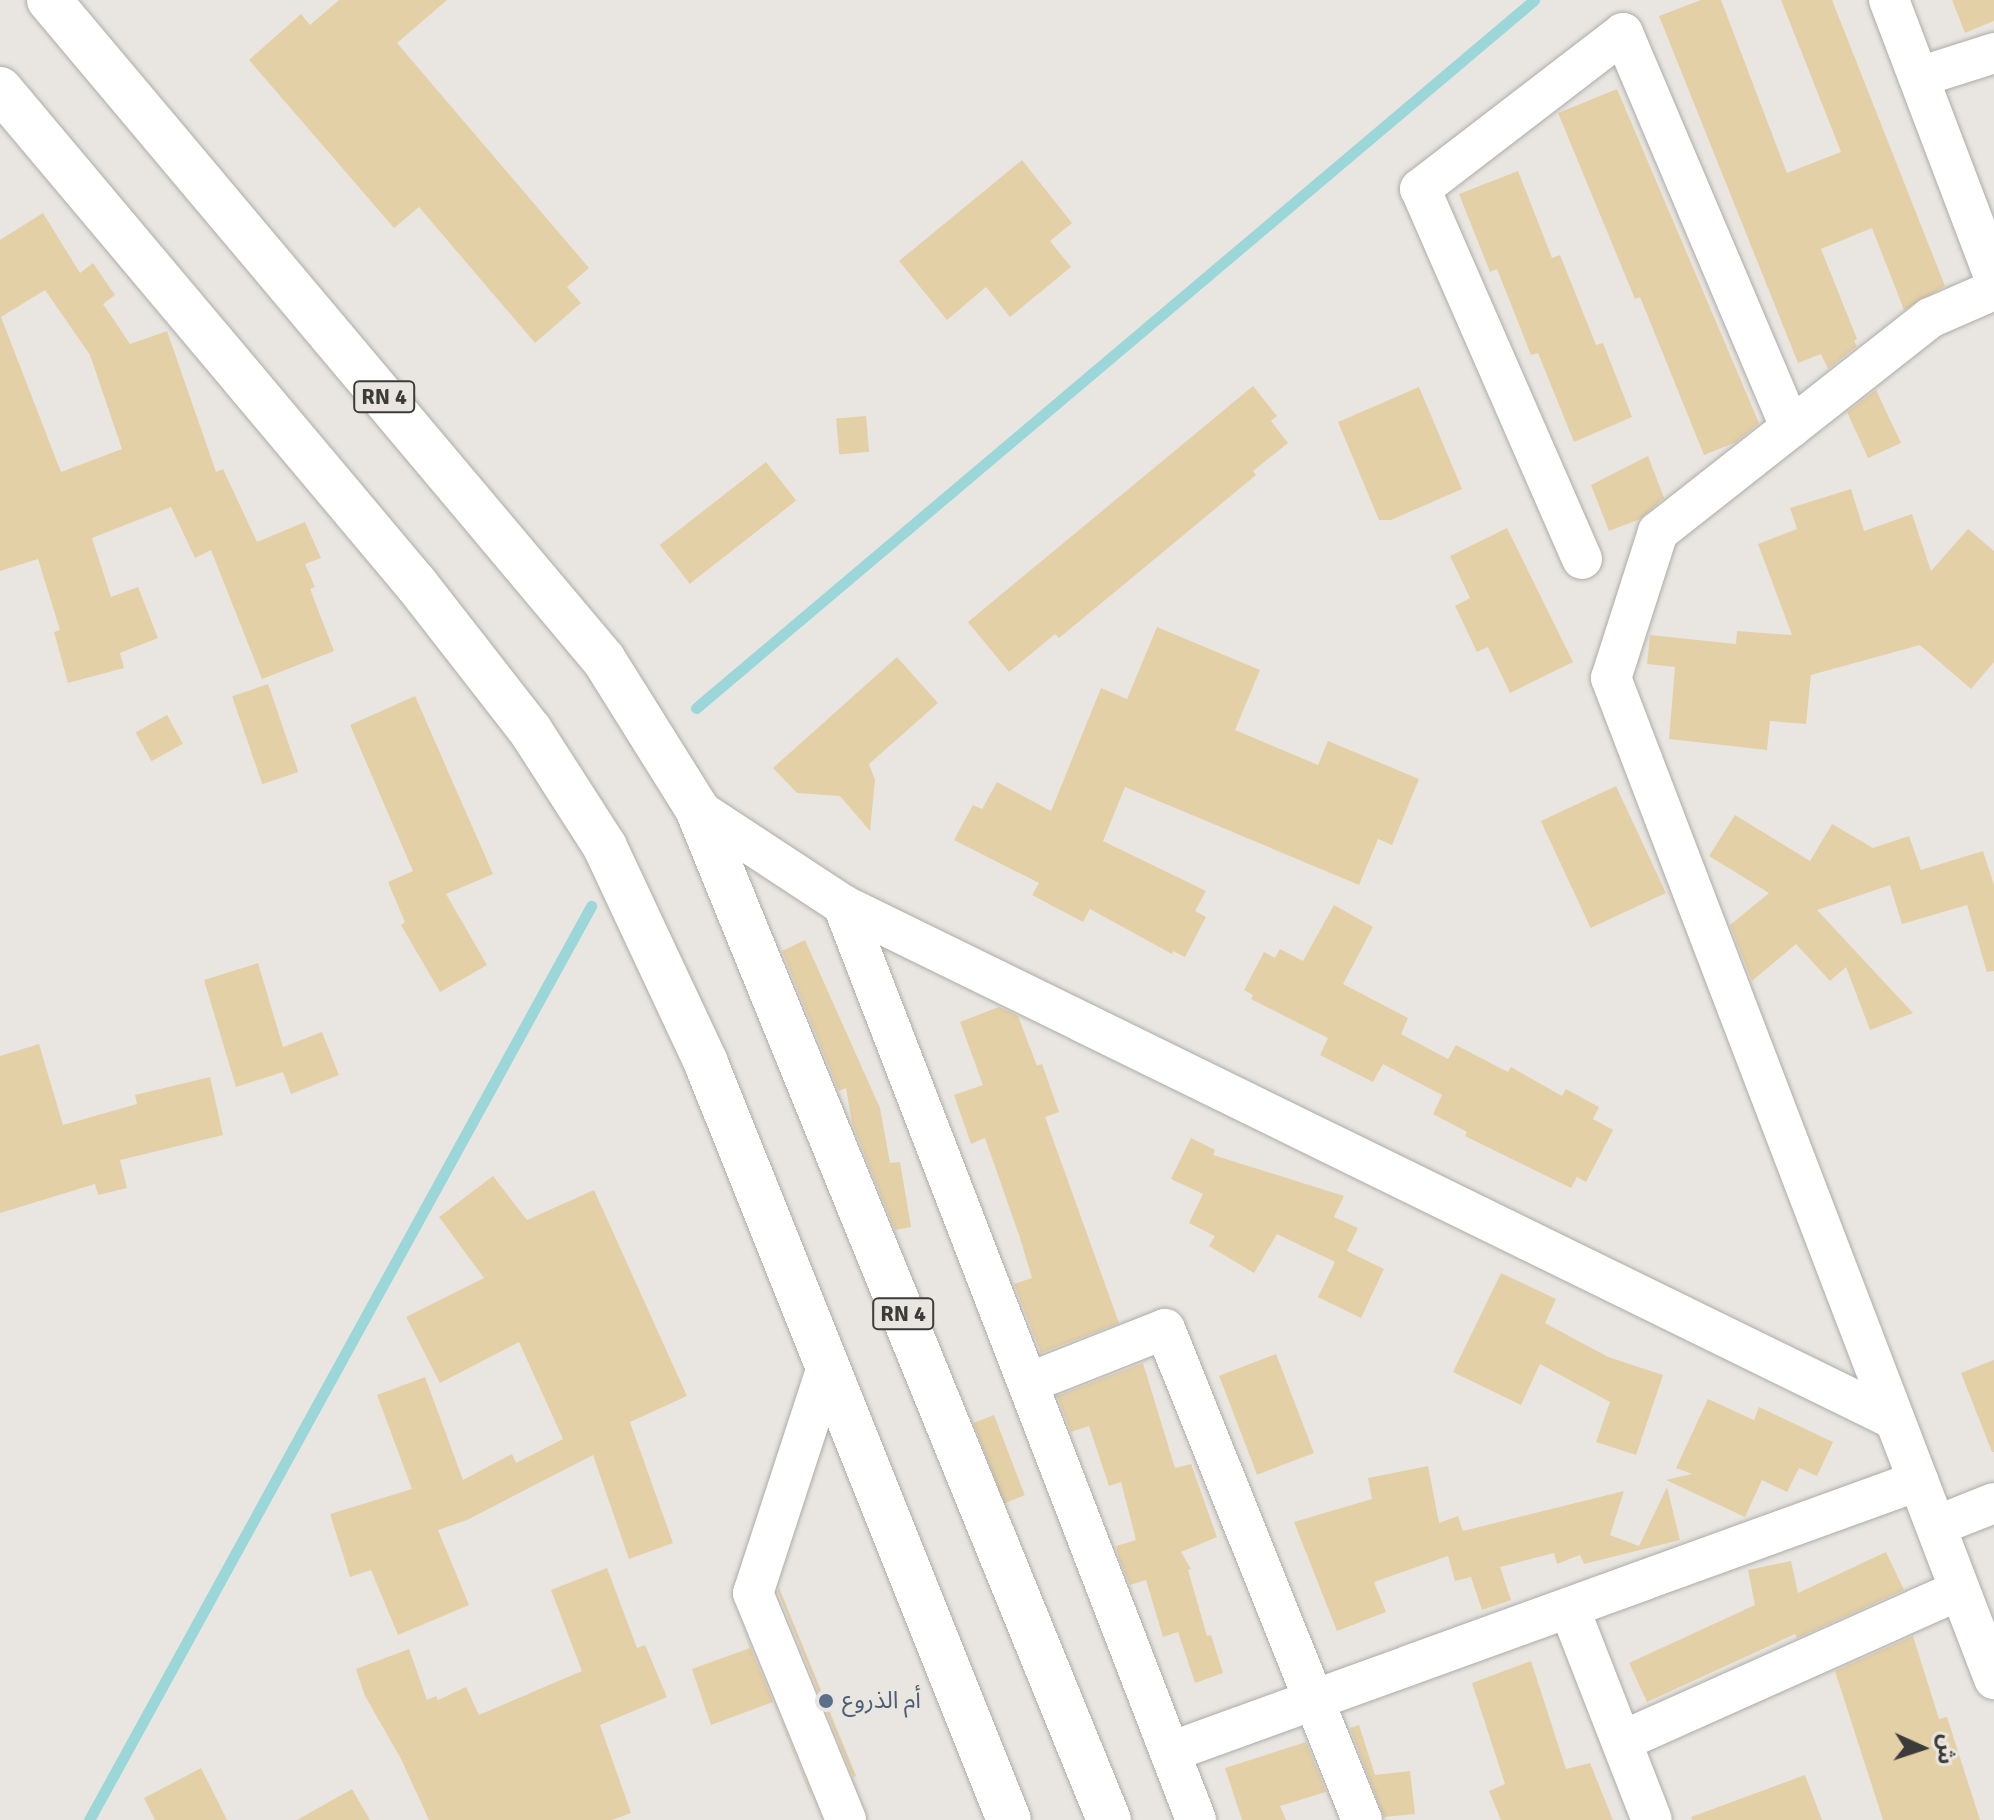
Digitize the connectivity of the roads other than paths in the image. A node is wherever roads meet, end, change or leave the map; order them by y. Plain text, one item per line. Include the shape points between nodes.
1 (49, 0) edge
2 (1889, 0) edge
3 (1994, 53) edge
4 (1919, 77) junction
5 (0, 89) edge
6 (1979, 189) edge
7 (1994, 277) edge
8 (1994, 290) edge
9 (1791, 428) junction
10 (1582, 559) dead end
11 (697, 809) junction
12 (843, 905) junction
13 (827, 1367) junction
14 (1028, 1383) junction
15 (1895, 1420) junction
16 (1918, 1481) junction
17 (1994, 1503) edge
18 (1936, 1526) junction
19 (1960, 1590) junction
20 (1570, 1610) junction
21 (1994, 1679) edge
22 (1314, 1701) junction
23 (1622, 1741) junction
24 (1170, 1752) junction
25 (846, 1820) edge
26 (1009, 1820) edge
27 (1109, 1820) edge
28 (1196, 1820) edge
29 (1362, 1820) edge
30 (1652, 1820) edge

1 - 11 highway, RN 4 via 604,660
2 - 4 street
3 - 4 street
4 - 6 street
5 - 13 highway via 417,585 530,730 605,847 706,1063
6 - 7 street
8 - 9 street via 1930,318
9 - 10 street via 1623,33 1420,189
9 - 15 street via 1658,532 1611,678
11 - 12 street
11 - 27 highway, RN 4
12 - 14 street
12 - 15 street
13 - 25 street via 753,1593
13 - 26 highway
14 - 22 street via 1165,1329
14 - 24 street
15 - 16 street
16 - 18 street
16 - 20 street
17 - 18 street
18 - 19 street
19 - 21 street
19 - 23 street
20 - 22 street
20 - 23 street
22 - 24 street
22 - 29 street
23 - 30 street
24 - 28 street

